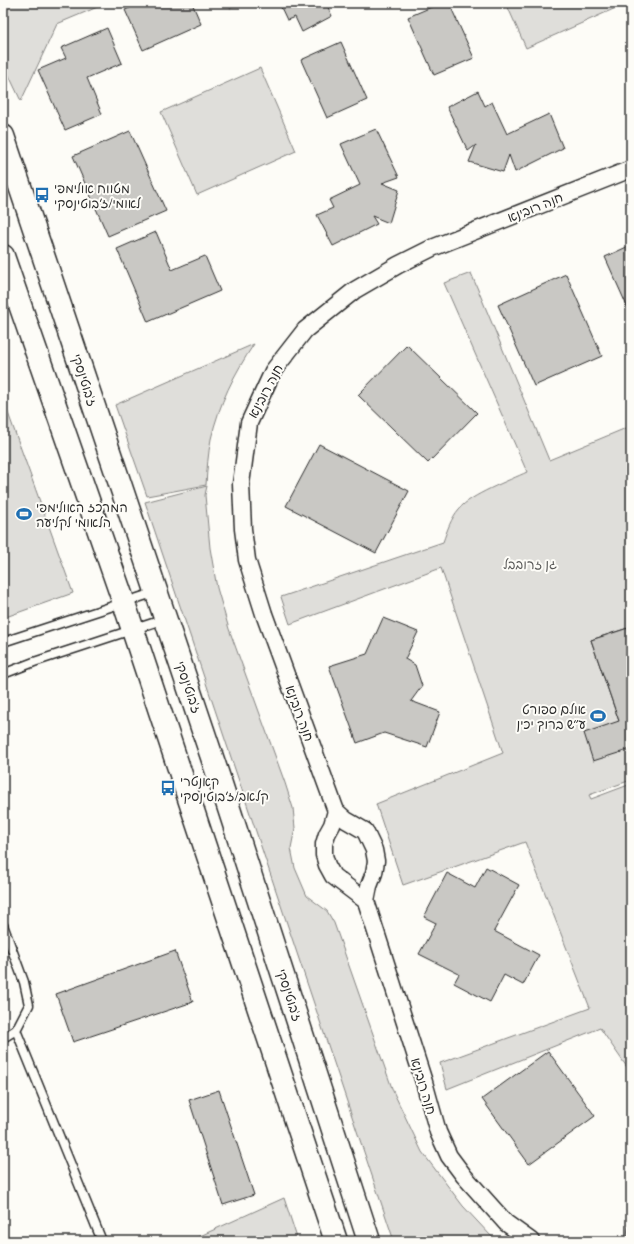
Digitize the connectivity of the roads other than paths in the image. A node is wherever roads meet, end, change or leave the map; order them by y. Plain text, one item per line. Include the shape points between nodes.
1 (4, 137) edge
2 (631, 169) edge
3 (3, 256) edge
4 (156, 592) junction
5 (124, 603) junction
6 (165, 618) junction
7 (132, 629) junction
8 (3, 642) edge
9 (3, 674) edge
10 (336, 811) junction
11 (366, 901) junction
12 (3, 925) edge
13 (16, 1030) junction
14 (3, 1038) edge
15 (102, 1241) edge
16 (336, 1241) edge
17 (369, 1241) edge
18 (531, 1241) edge

1 - 4 main road, ז'בוטינסקי
2 - 10 street, חנה רובינא via 432,248 355,290 305,330 273,371 248,423 241,484 247,560 264,614
3 - 5 main road
4 - 5 lane
4 - 6 main road, ז'בוטינסקי
5 - 7 main road
5 - 8 lane
6 - 7 lane
6 - 17 main road, ז'בוטינסקי via 224,791
7 - 9 lane
7 - 16 main road
10 - 11 street via 365,831 374,850 376,861
10 - 11 street via 324,844 327,866 333,876
11 - 18 street, חנה רובינא via 438,1132 449,1156 506,1223
12 - 13 lane via 24,982 29,1005
13 - 14 lane
13 - 15 lane

